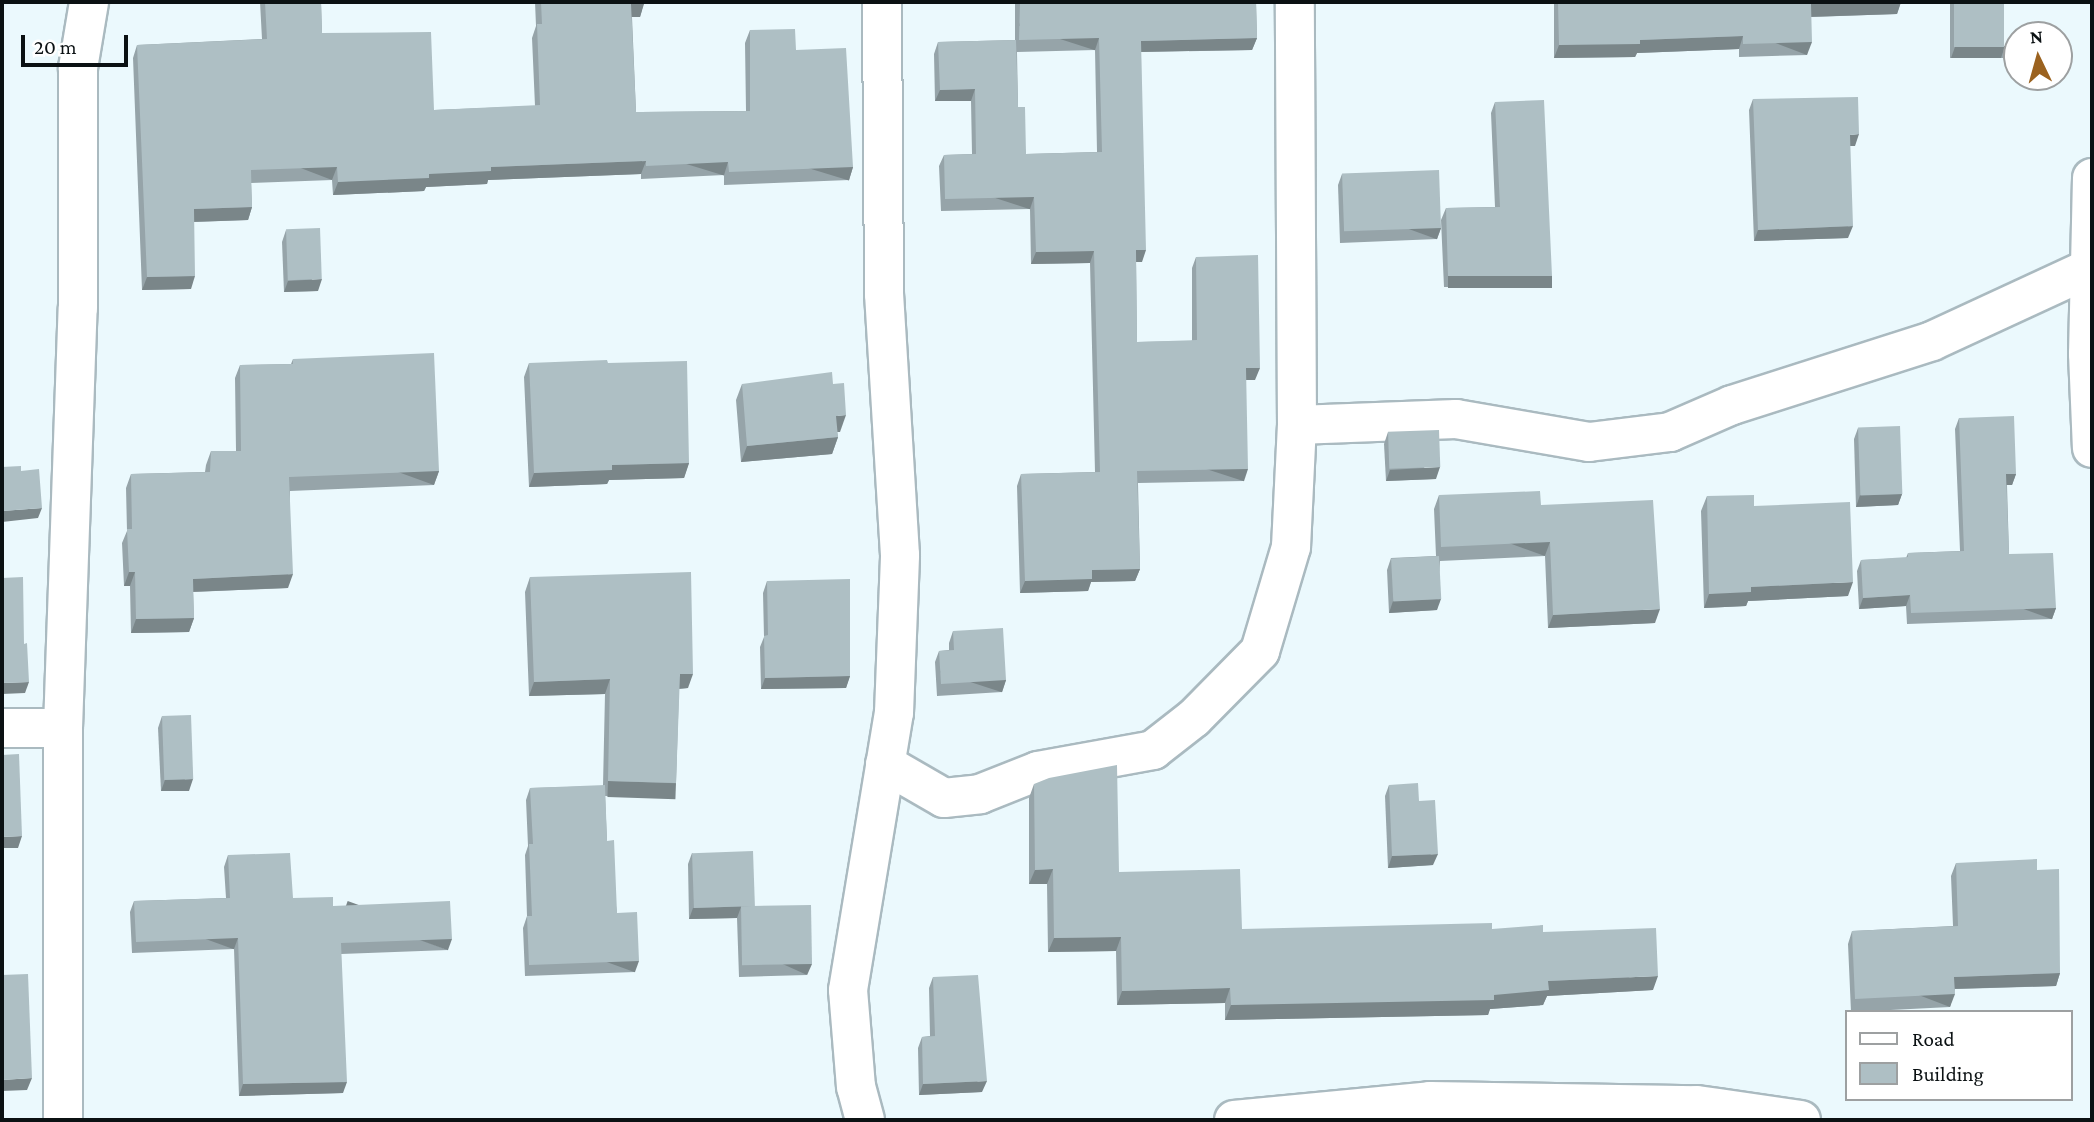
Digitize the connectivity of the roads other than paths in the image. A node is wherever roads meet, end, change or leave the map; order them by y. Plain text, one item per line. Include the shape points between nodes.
1 (89, 2) edge
2 (882, 2) edge
3 (1295, 2) edge
4 (2092, 178) edge
5 (2090, 268) junction
6 (2090, 354) edge
7 (1297, 425) junction
8 (2092, 448) edge
9 (2, 728) edge
10 (63, 728) junction
11 (885, 764) junction
12 (63, 1120) edge
13 (865, 1120) edge
14 (1234, 1120) edge
15 (1801, 1120) edge

1 - 10 street via 78,68 78,308
2 - 11 street via 884,293 900,555 894,713
3 - 7 street
4 - 5 street
5 - 6 street
5 - 7 street via 1932,341 1732,405 1670,432 1589,442 1456,419
6 - 8 street
7 - 11 street via 1291,547 1260,651 1194,718 1153,750 1038,771 980,794 944,798
9 - 10 street
10 - 12 street
11 - 13 street via 848,990 856,1087
14 - 15 street via 1430,1101 1696,1105

